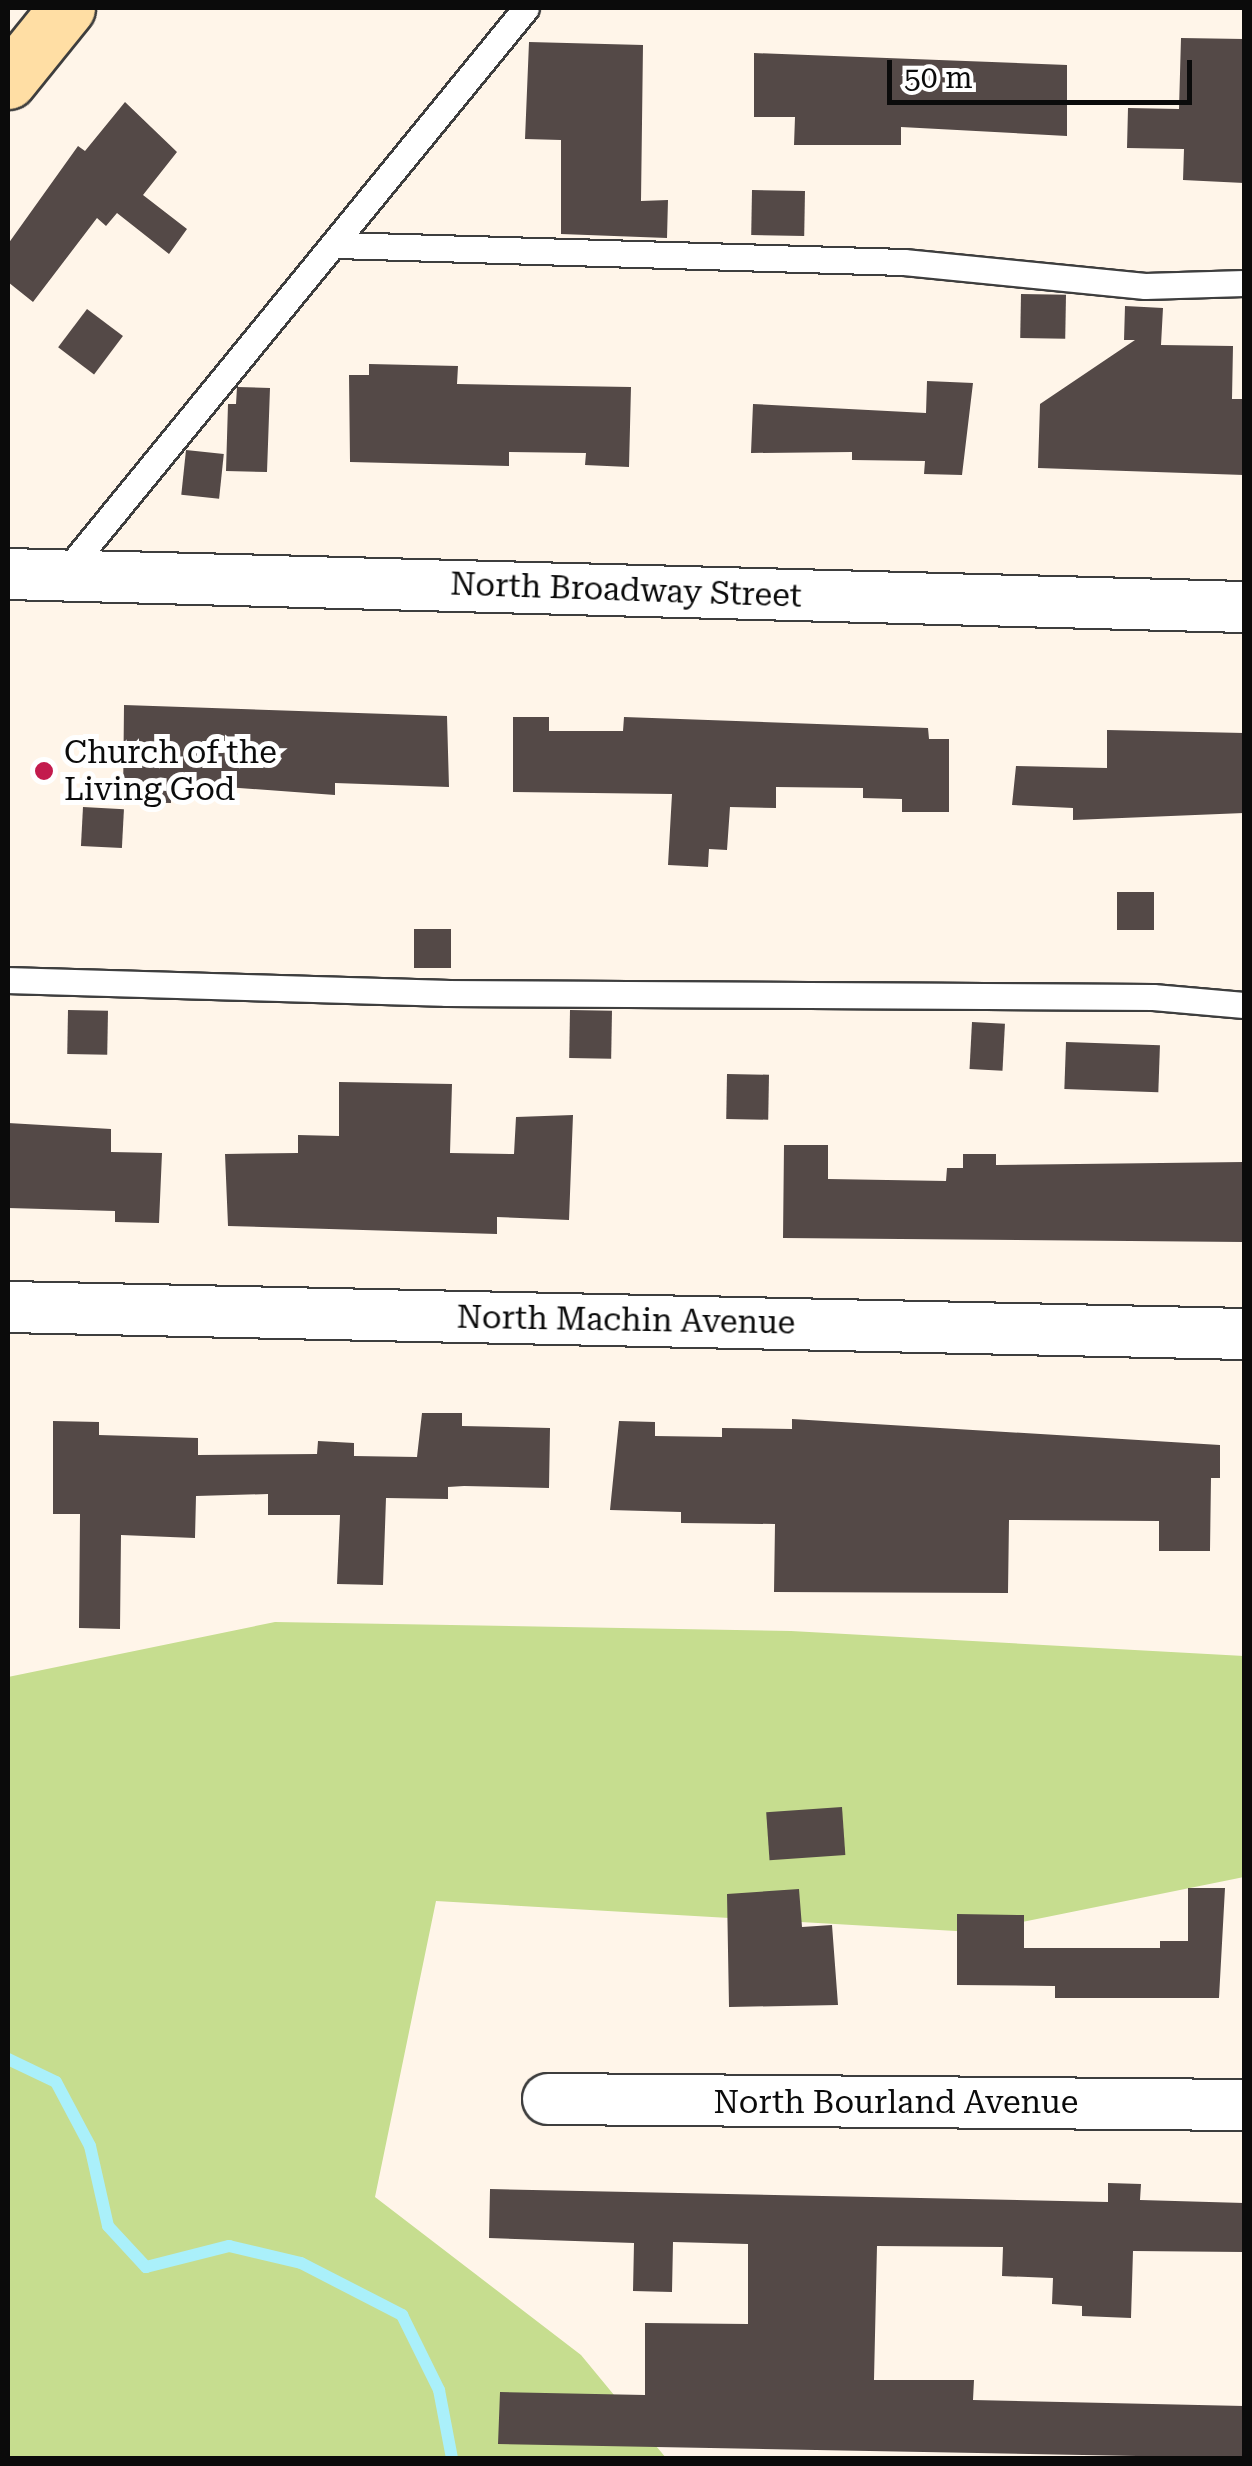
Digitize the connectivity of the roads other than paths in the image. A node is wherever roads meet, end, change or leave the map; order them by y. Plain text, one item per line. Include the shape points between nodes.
1 (67, 8) edge
2 (526, 8) edge
3 (8, 80) edge
4 (337, 244) junction
5 (1244, 284) edge
6 (8, 574) edge
7 (63, 575) junction
8 (1244, 606) edge
9 (8, 980) edge
10 (1244, 1004) edge
11 (8, 1306) edge
12 (1244, 1334) edge
13 (548, 2099) dead end
14 (1244, 2105) edge

1 - 3 main road
2 - 4 lane
4 - 5 lane via 904,262 1144,286
4 - 7 lane
6 - 7 street, North Broadway Street
7 - 8 street, North Broadway Street
9 - 10 lane
11 - 12 street, North Machin Avenue
13 - 14 street, North Bourland Avenue

